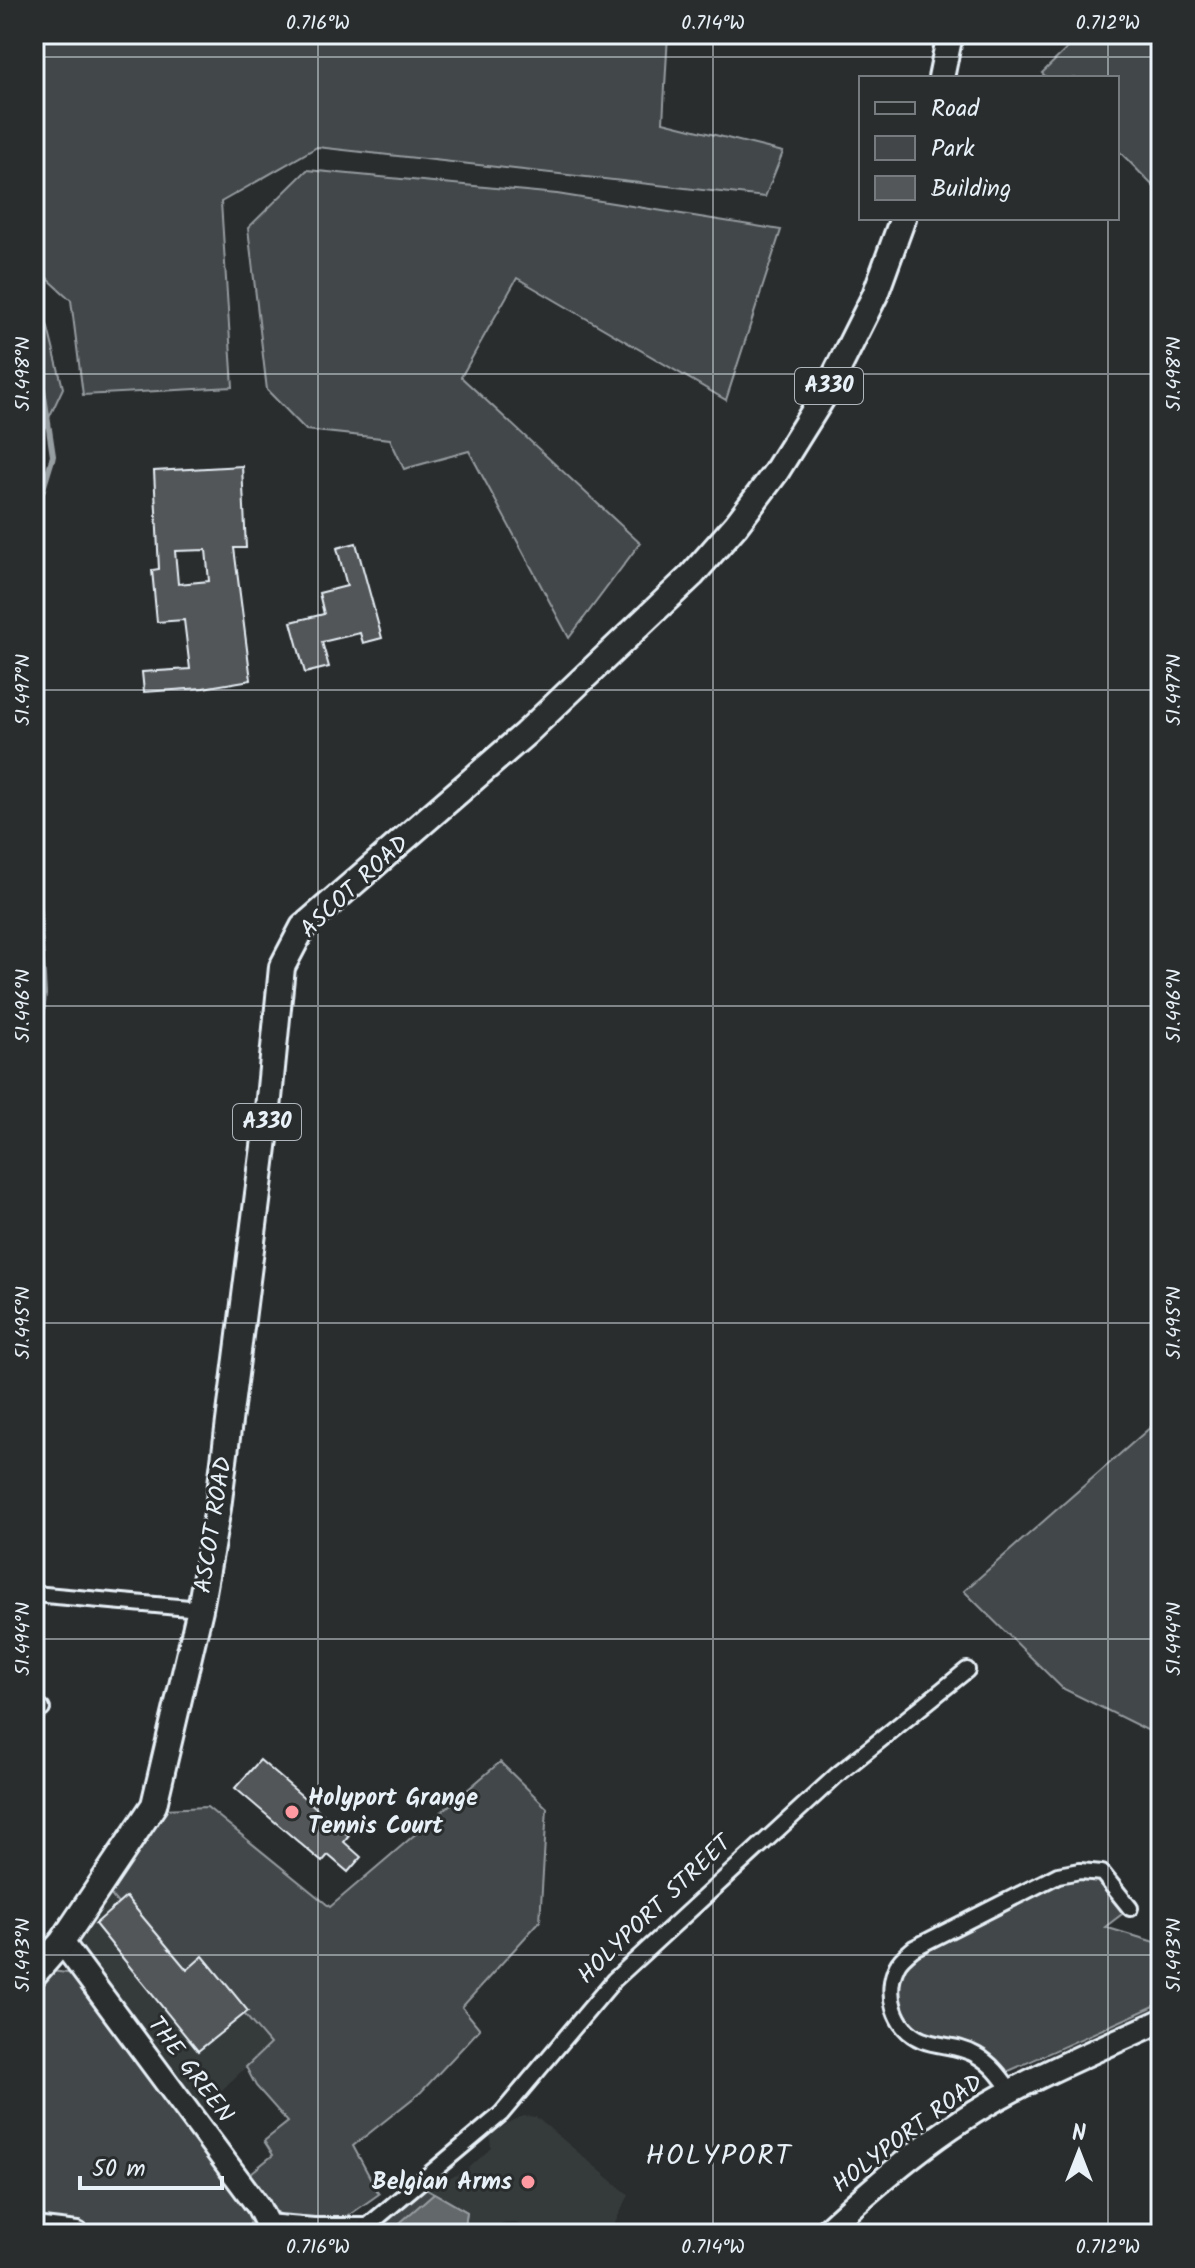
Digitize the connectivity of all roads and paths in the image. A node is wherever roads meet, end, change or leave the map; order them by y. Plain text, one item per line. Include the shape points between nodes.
1 (950, 34) edge
2 (942, 74) edge
3 (902, 220) edge
4 (34, 1594) edge
5 (200, 1609) junction
6 (967, 1670) dead end
7 (1130, 1908) dead end
8 (62, 1942) junction
9 (34, 1974) edge
10 (1161, 2021) edge
11 (1011, 2091) junction
12 (265, 2228) edge
13 (34, 2229) edge
14 (362, 2230) edge
15 (77, 2234) edge
16 (822, 2234) edge

1 - 2 main road
3 - 5 main road, ASCOT ROAD / A330 via 875,295 834,377 788,454 736,525 692,575 525,734 303,927 282,967 248,1277
4 - 5 street
5 - 8 main road, ASCOT ROAD / A330 via 154,1805
6 - 14 street, HOLYPORT STREET via 837,1775 626,1969 501,2114
7 - 11 street via 1102,1873 1058,1875 914,1948 898,1964 890,1986 904,2028 922,2040 976,2055 994,2067
8 - 9 main road, ASCOT ROAD / A330
8 - 12 street, THE GREEN via 237,2176 258,2206
10 - 11 street, HOLYPORT ROAD
11 - 16 street, HOLYPORT ROAD via 954,2126
12 - 14 street
13 - 15 street

